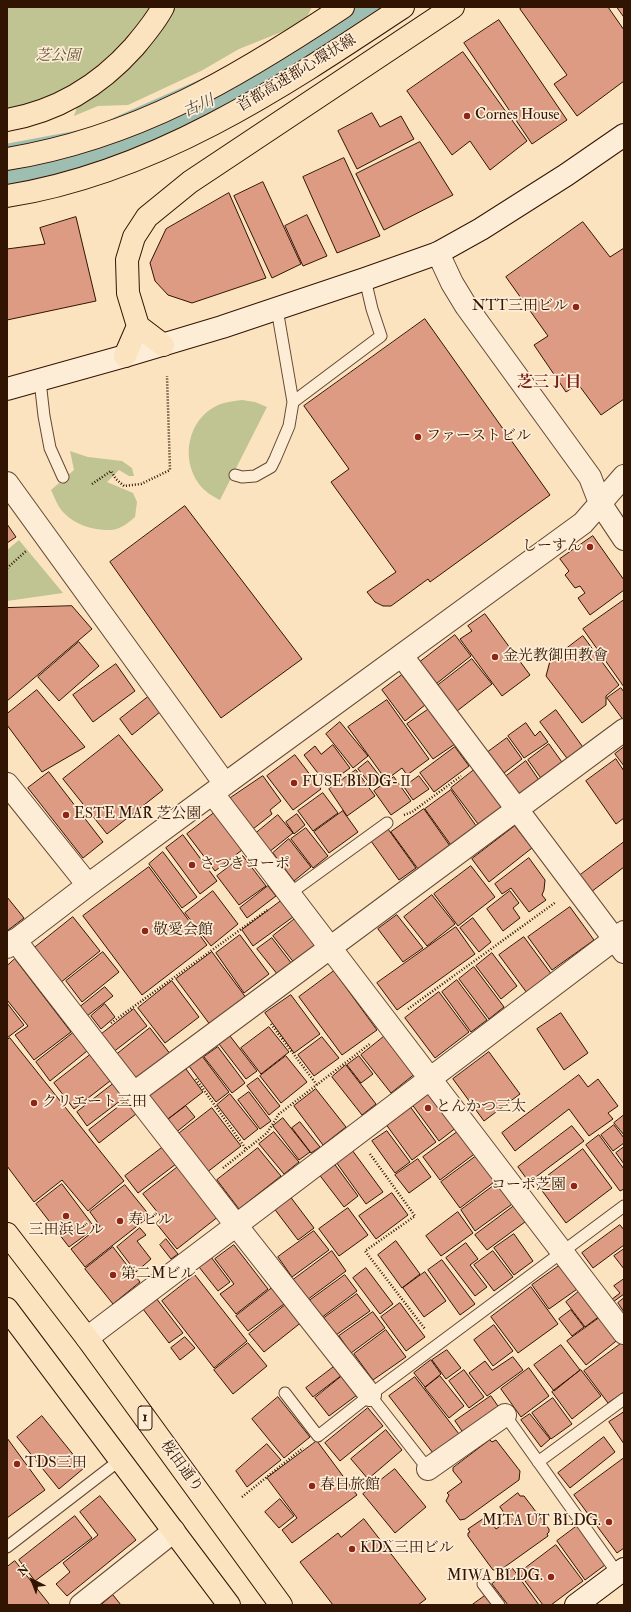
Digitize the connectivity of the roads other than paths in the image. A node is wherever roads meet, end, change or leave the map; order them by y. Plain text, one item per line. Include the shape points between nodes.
1 (162, 7) edge
2 (343, 7) edge
3 (402, 7) edge
4 (453, 7) edge
5 (7, 120) edge
6 (624, 135) edge
7 (7, 159) edge
8 (7, 196) edge
9 (438, 253) junction
10 (365, 279) junction
11 (277, 309) junction
12 (138, 326) junction
13 (163, 345) junction
14 (125, 356) junction
15 (40, 381) junction
16 (7, 389) edge
17 (293, 402) junction
18 (235, 475) dead end
19 (63, 476) dead end
20 (624, 476) edge
21 (7, 483) edge
22 (600, 503) junction
23 (624, 539) edge
24 (402, 656) junction
25 (624, 730) edge
26 (7, 784) edge
27 (219, 789) junction
28 (517, 809) junction
29 (387, 824) road end
30 (88, 885) junction
31 (289, 894) junction
32 (621, 941) edge
33 (11, 944) edge
34 (330, 947) junction
35 (430, 1079) junction
36 (134, 1093) junction
37 (624, 1206) edge
38 (236, 1225) junction
39 (7, 1234) edge
40 (562, 1252) junction
41 (7, 1309) edge
42 (624, 1333) edge
43 (87, 1338) junction
44 (285, 1393) dead end
45 (370, 1395) junction
46 (624, 1399) edge
47 (505, 1415) joint
48 (120, 1460) junction
49 (538, 1462) junction
50 (428, 1469) joint
51 (174, 1530) junction
52 (7, 1547) edge
53 (621, 1571) edge
54 (483, 1584) dead end
55 (81, 1605) edge
56 (229, 1605) edge
57 (281, 1605) edge
58 (499, 1605) edge
59 (576, 1605) edge

1 - 5 highway via 144,36 92,86 60,104
2 - 7 highway, 首都高速都心環状線 via 231,77 175,106 122,129 80,143 40,154
3 - 8 highway, 首都高速都心環状線 via 317,64 253,102 184,138 100,174
4 - 12 highway via 190,182 147,217 134,237 127,260 128,293
6 - 9 street via 481,230
9 - 10 street
9 - 22 street via 466,306 590,477
10 - 11 street
10 - 17 lane via 381,336
11 - 13 street
11 - 17 lane
12 - 13 highway
12 - 14 highway
13 - 14 street
14 - 15 street
15 - 16 street
15 - 19 lane via 50,448
17 - 18 lane via 288,426 271,467 255,476
20 - 22 street
21 - 27 street
22 - 23 street
22 - 24 street via 583,523
24 - 27 street
24 - 28 street
25 - 28 street
26 - 30 street
27 - 30 street
27 - 31 street
28 - 32 street via 575,888
28 - 34 street
29 - 31 lane
30 - 33 street
31 - 34 street
32 - 35 street
33 - 36 street
34 - 35 street
34 - 36 street
35 - 38 street
35 - 40 street
36 - 38 street
37 - 40 lane
38 - 43 street
38 - 45 street
39 - 43 highway, 桜田通り / 1
40 - 42 street
40 - 45 lane
41 - 48 highway
43 - 57 highway, 桜田通り / 1
44 - 45 lane via 318,1436
45 - 50 lane
46 - 49 lane
47 - 49 lane
47 - 50 street
48 - 51 highway
48 - 52 lane
49 - 53 lane
51 - 55 street
51 - 56 highway
53 - 59 street
54 - 58 lane

